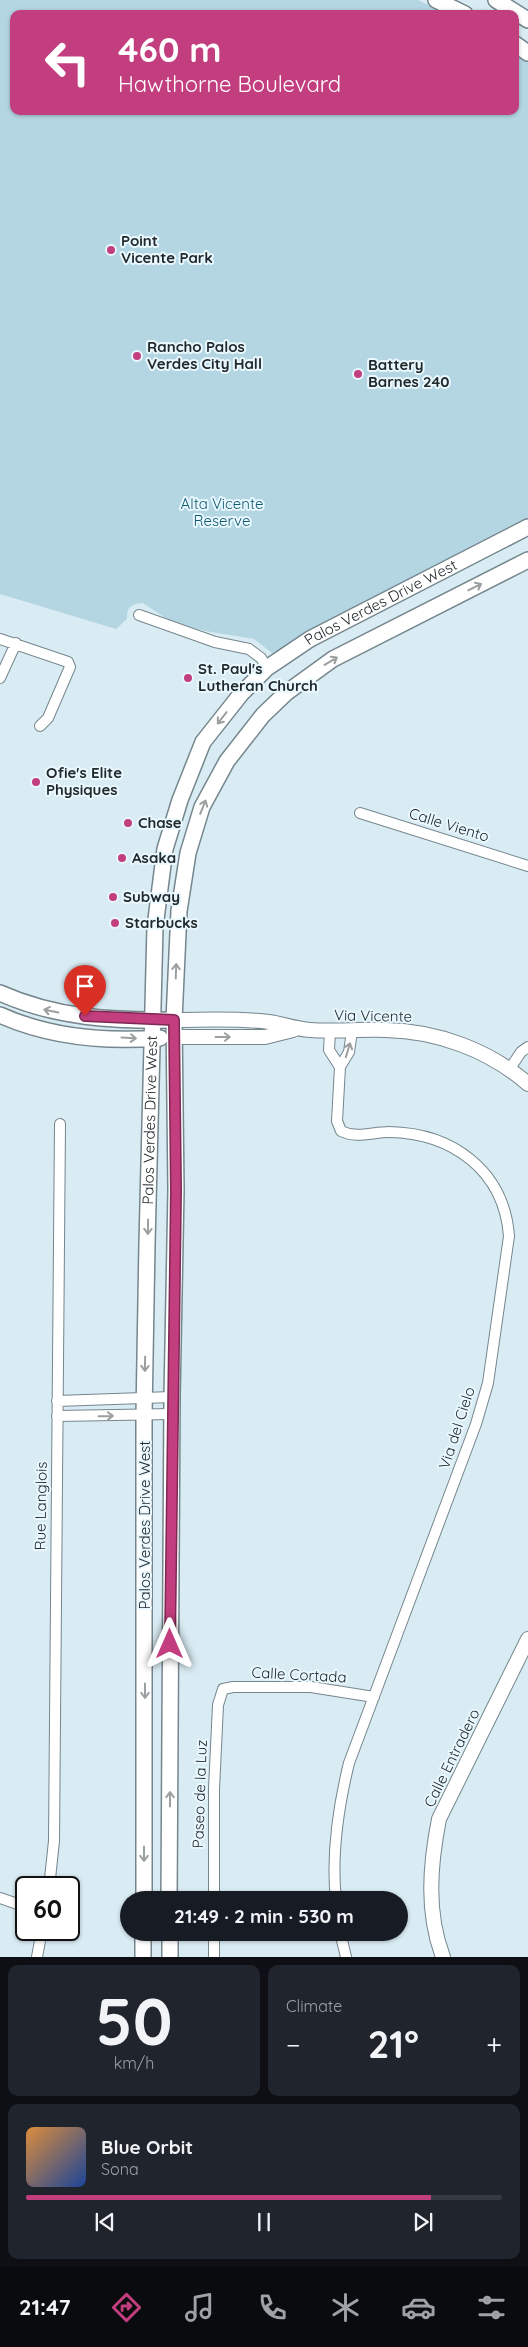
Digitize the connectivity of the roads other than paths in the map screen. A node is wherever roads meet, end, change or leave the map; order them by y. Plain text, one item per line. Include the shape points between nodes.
1 (436, 0) edge
2 (496, 0) edge
3 (457, 10) edge
4 (512, 10) edge
5 (528, 527) edge
6 (528, 560) edge
7 (139, 615) dead end
8 (0, 639) edge
9 (16, 643) junction
10 (268, 668) junction
11 (0, 678) edge
12 (40, 726) dead end
13 (360, 814) dead end
14 (528, 866) edge
15 (0, 993) edge
16 (0, 1015) edge
17 (152, 1020) junction
18 (174, 1020) junction
19 (296, 1029) junction
20 (330, 1031) junction
21 (352, 1031) junction
22 (174, 1037) junction
23 (152, 1039) junction
24 (528, 1047) edge
25 (340, 1067) junction
26 (509, 1070) junction
27 (528, 1082) edge
28 (60, 1124) dead end
29 (172, 1398) junction
30 (145, 1399) junction
31 (57, 1401) junction
32 (172, 1414) junction
33 (144, 1415) junction
34 (57, 1416) junction
35 (528, 1639) edge
36 (222, 1689) joint
37 (374, 1697) junction
38 (50, 1876) edge
39 (144, 1891) edge
40 (170, 1891) edge
41 (214, 1891) edge
42 (336, 1891) edge
43 (0, 1898) edge
44 (15, 1903) edge
45 (40, 1941) edge
46 (143, 1941) edge
47 (170, 1941) edge
48 (214, 1941) edge
49 (342, 1941) edge
50 (37, 1957) edge
51 (143, 1957) edge
52 (170, 1957) edge
53 (214, 1957) edge
54 (346, 1957) edge
55 (443, 1957) edge

1 - 3 main road
2 - 4 main road
5 - 10 main road, Palos Verdes Drive West via 310,639
18 -> 6 main road, Palos Verdes Drive West via 178,911 188,853 202,807 214,782 243,739 286,693 333,659
7 - 10 street via 215,642 249,649
8 - 9 street
9 - 11 street
9 - 12 street via 68,662 70,667 48,718
10 -> 17 main road, Palos Verdes Drive West via 241,694 203,742 180,800 159,882 154,927
13 - 14 street, Calle Viento
17 -> 15 main road via 55,1012
16 -> 23 main road via 72,1035
17 - 18 main road
17 - 23 main road, Palos Verdes Drive West
18 - 19 street, Via Vicente via 270,1022
18 - 22 main road, Palos Verdes Drive West
19 - 20 street, Via Vicente
22 -> 19 street, Via Vicente via 264,1037
20 - 21 street, Via Vicente
20 - 25 street, Via del Cielo via 329,1050
25 -> 21 street, Via del Cielo via 350,1052
21 - 26 street, Via Vicente via 412,1032 440,1037 471,1048
22 - 23 main road
22 - 29 main road, Palos Verdes Drive West via 176,1190
23 -> 30 main road, Palos Verdes Drive West
24 - 26 street
25 - 37 street, Via del Cielo via 337,1121 341,1131 350,1136 389,1132 429,1138 460,1151 486,1174 508,1216 509,1236 488,1383 476,1424
26 - 27 street, Via Vicente
28 - 31 street, Rue Langlois
29 - 30 street
29 - 32 main road, Palos Verdes Drive West
30 - 31 street
30 - 33 main road, Palos Verdes Drive West
31 - 34 street, Rue Langlois
32 - 33 street
40 -> 32 main road, Palos Verdes Drive West
34 -> 33 street
33 -> 39 main road, Palos Verdes Drive West
34 - 38 street, Rue Langlois via 54,1842
35 - 55 street, Calle Entradero via 439,1818 430,1886 434,1928
36 - 37 street, Calle Cortada via 312,1687
36 - 41 street, Paseo de la Luz via 218,1705 214,1789
37 - 42 street, Via del Cielo via 349,1763 340,1798 335,1842
43 - 44 street
45 - 50 street
46 - 51 main road
47 - 52 main road
48 - 53 street
49 - 54 street

